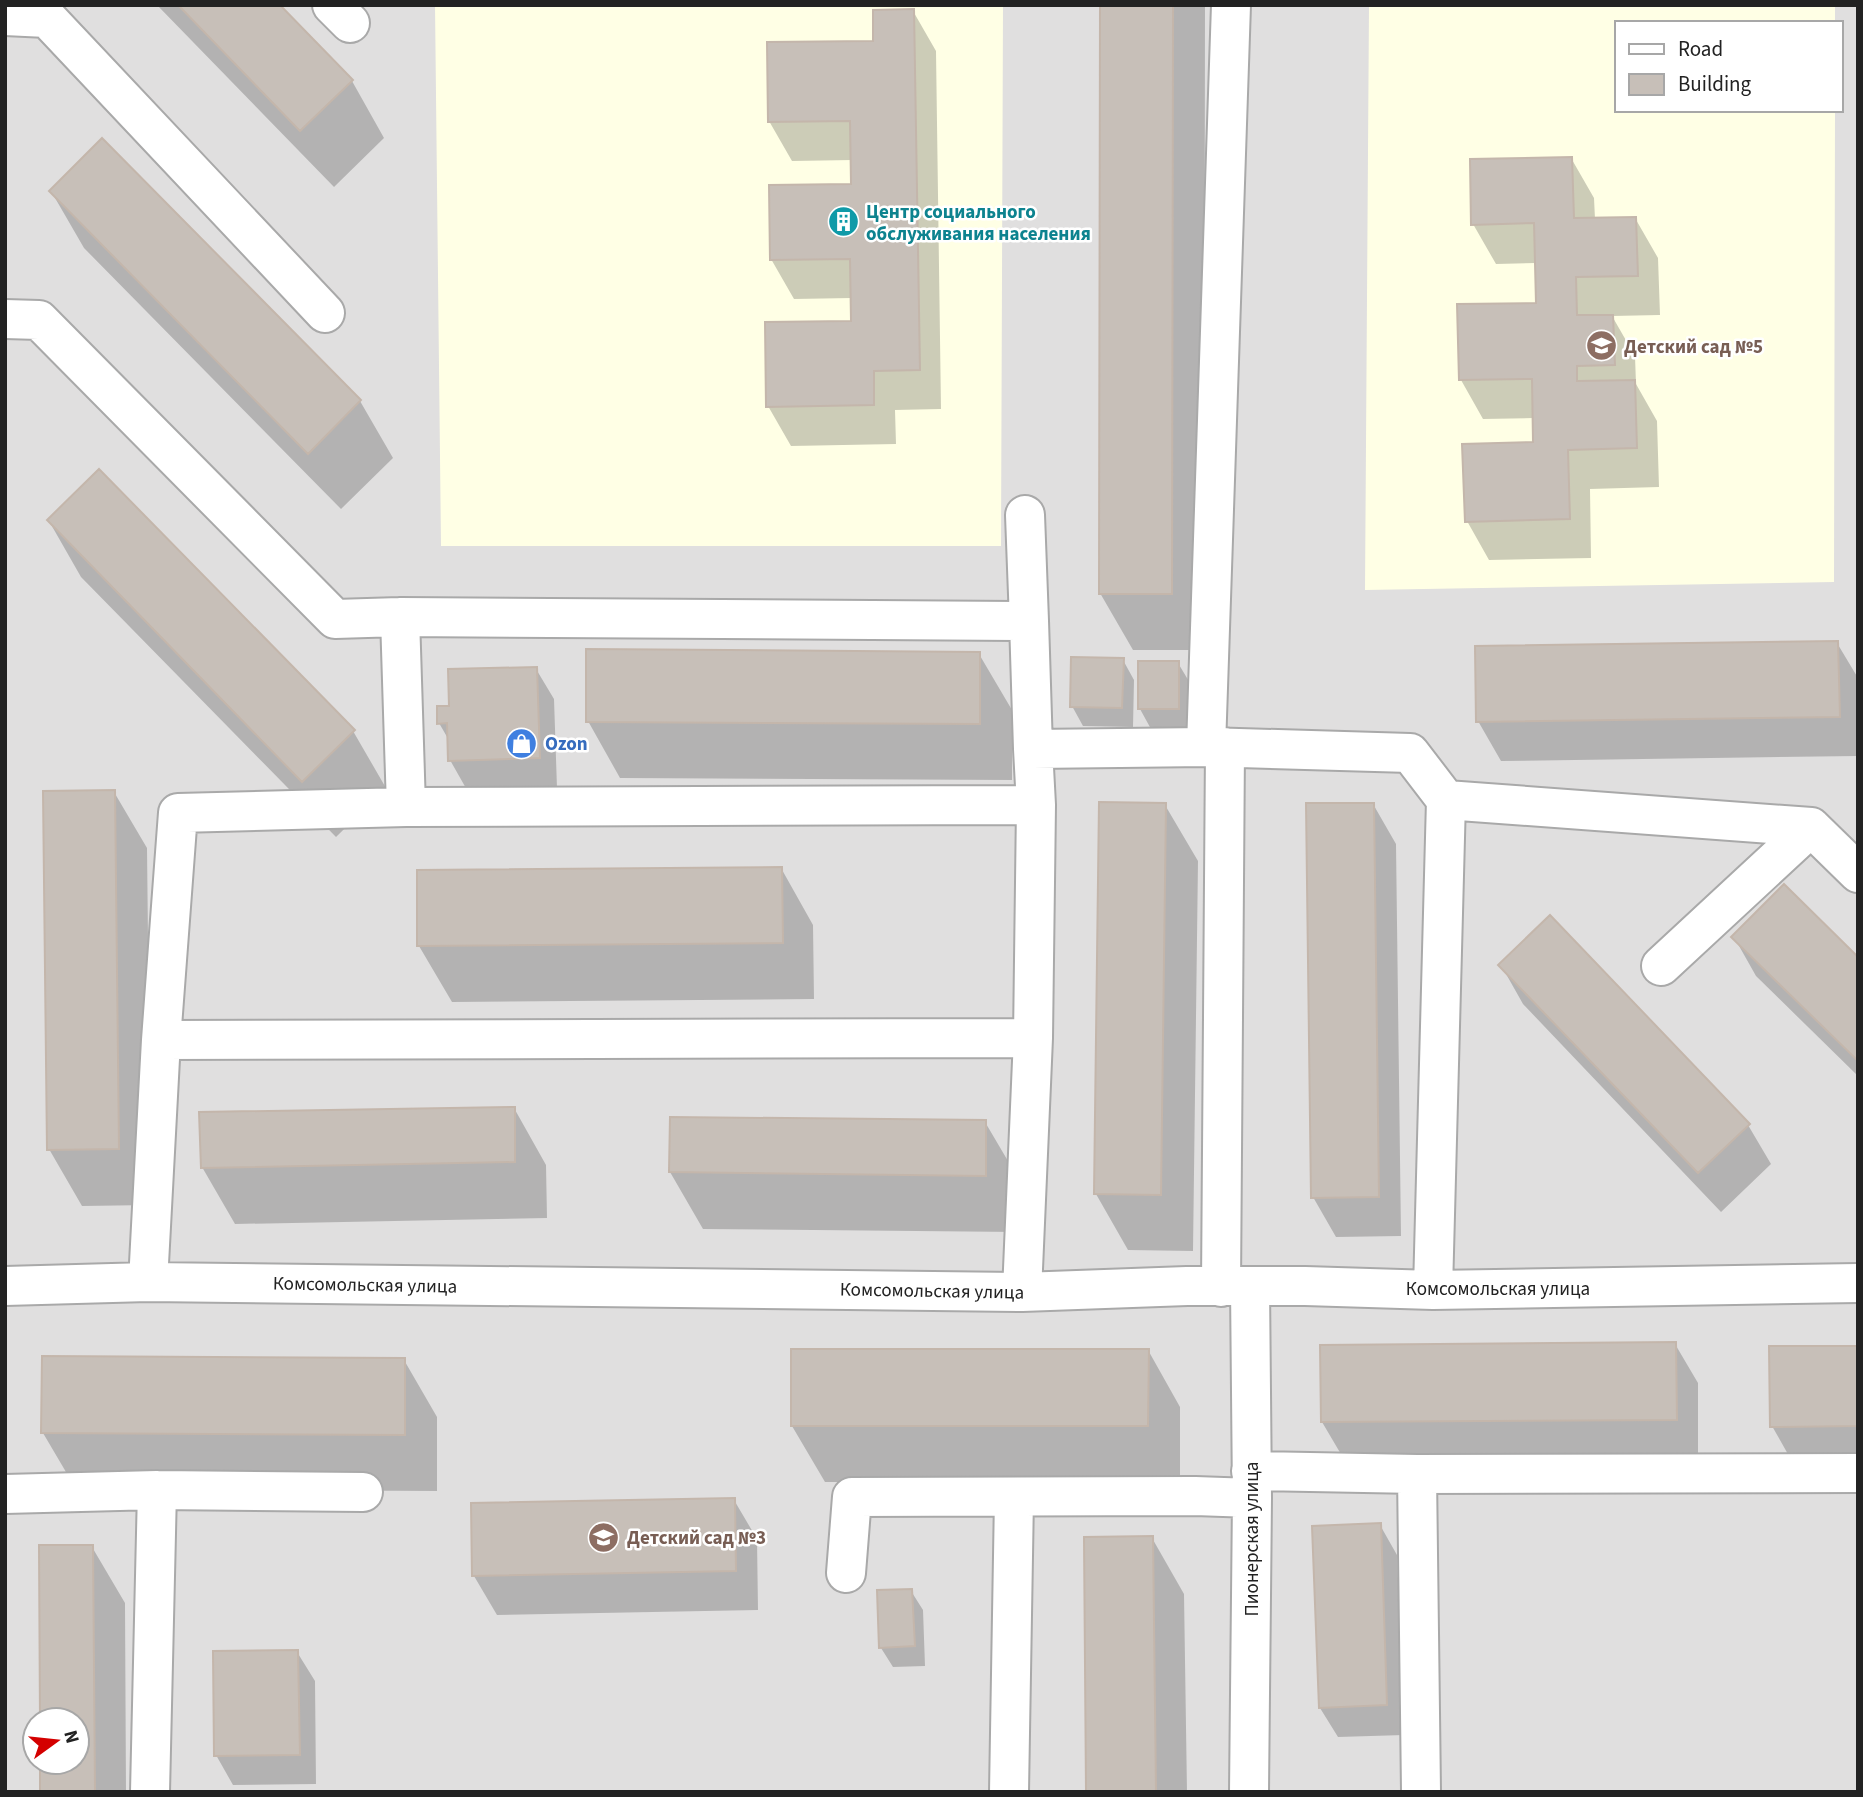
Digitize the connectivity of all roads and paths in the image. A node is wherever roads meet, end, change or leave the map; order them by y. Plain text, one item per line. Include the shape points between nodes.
1 (1231, 5) edge
2 (5, 16) edge
3 (325, 313) dead end
4 (5, 319) edge
5 (1026, 515) dead end
6 (400, 617) junction
7 (1029, 621) junction
8 (1216, 747) junction
9 (1033, 749) junction
10 (1446, 800) junction
11 (1036, 806) junction
12 (406, 807) junction
13 (1811, 827) junction
14 (1858, 873) edge
15 (1661, 966) dead end
16 (1033, 1038) junction
17 (161, 1040) junction
18 (148, 1282) junction
19 (1858, 1283) edge
20 (5, 1286) edge
21 (1236, 1286) junction
22 (1433, 1290) junction
23 (1022, 1292) junction
24 (1858, 1472) edge
25 (1417, 1474) junction
26 (1251, 1484) junction
27 (157, 1490) junction
28 (363, 1492) dead end
29 (5, 1494) edge
30 (1014, 1497) junction
31 (846, 1573) dead end
32 (150, 1792) edge
33 (1009, 1792) edge
34 (1249, 1792) edge
35 (1420, 1792) edge

1 - 8 street, Пионерская улица
2 - 3 street via 47,18
4 - 6 street via 38,320 335,619
5 - 7 street
6 - 7 street
6 - 12 street
7 - 9 street
8 - 9 street
8 - 10 street via 1410,753
8 - 21 street, Пионерская улица
9 - 11 street
10 - 13 street
10 - 22 street
11 - 12 street
11 - 16 street
12 - 17 street via 178,813
13 - 14 street
13 - 15 street
16 - 17 street
16 - 23 street
17 - 18 street
18 - 20 street, Комсомольская улица
18 - 23 street, Комсомольская улица
19 - 22 street, Комсомольская улица
21 - 22 street, Комсомольская улица
21 - 23 street, Комсомольская улица
21 - 26 street, Пионерская улица
24 - 25 street
25 - 26 street
25 - 35 street
26 - 30 street via 1195,1496
26 - 34 street, Пионерская улица
27 - 28 street
27 - 29 street
27 - 32 street
30 - 31 street via 852,1497
30 - 33 street

